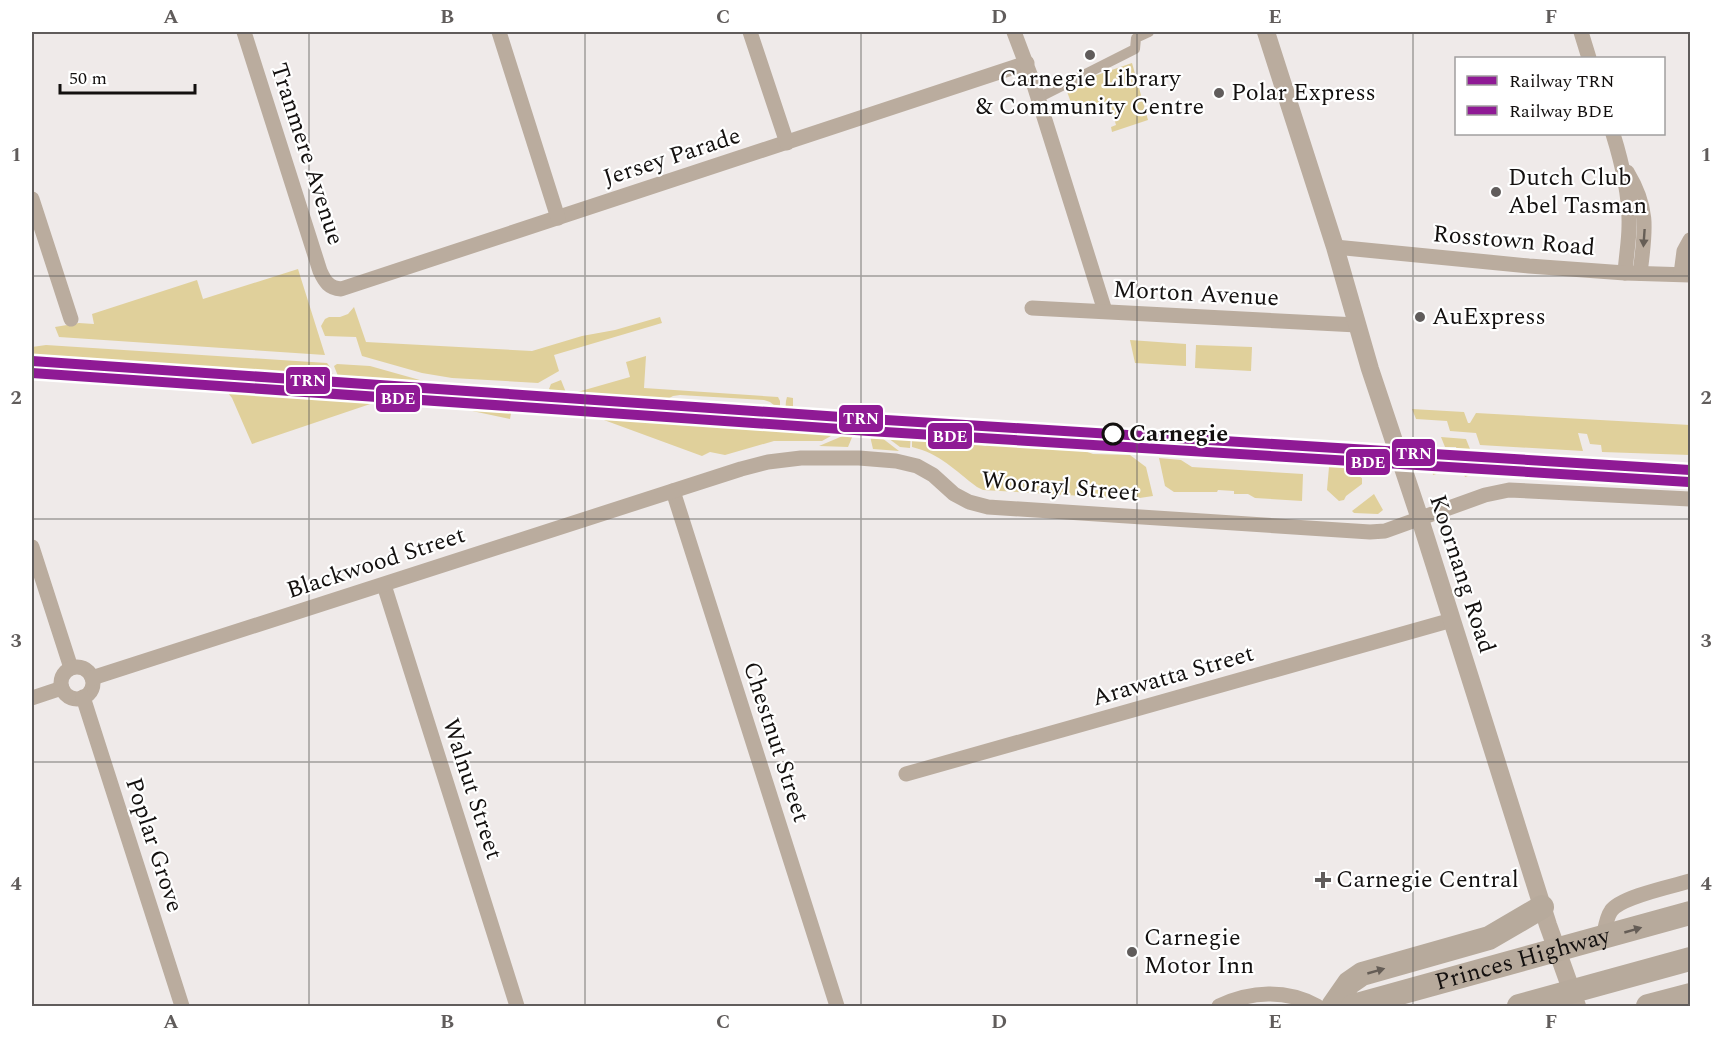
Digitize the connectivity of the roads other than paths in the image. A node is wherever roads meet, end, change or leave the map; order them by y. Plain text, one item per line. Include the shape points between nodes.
1 (244, 32) edge
2 (498, 32) edge
3 (750, 32) edge
4 (1014, 32) edge
5 (1149, 32) edge
6 (1266, 32) edge
7 (1581, 32) edge
8 (1589, 57) edge
9 (1027, 63) junction
10 (1038, 98) junction
11 (1613, 135) edge
12 (787, 142) junction
13 (1622, 165) junction
14 (32, 198) edge
15 (558, 218) junction
16 (1690, 240) edge
17 (1335, 247) junction
18 (1624, 273) junction
19 (1640, 273) junction
20 (1686, 274) edge
21 (331, 287) joint
22 (1032, 308) dead end
23 (1106, 311) junction
24 (71, 319) dead end
25 (1357, 325) junction
26 (673, 491) junction
27 (1690, 499) edge
28 (1420, 519) junction
29 (32, 547) edge
30 (384, 585) junction
31 (1452, 620) junction
32 (71, 668) junction
33 (92, 678) junction
34 (62, 688) junction
35 (83, 697) junction
36 (32, 698) edge
37 (906, 774) dead end
38 (1690, 881) edge
39 (1542, 907) junction
40 (1690, 914) edge
41 (1603, 938) junction
42 (1557, 951) junction
43 (1690, 959) edge
44 (1271, 993) junction
45 (1690, 995) edge
46 (1574, 1000) edge
47 (182, 1006) edge
48 (517, 1006) edge
49 (837, 1006) edge
50 (1220, 1006) edge
51 (1256, 1006) edge
52 (1317, 1006) edge
53 (1333, 1006) edge
54 (1353, 1006) edge
55 (1524, 1006) edge
56 (1648, 1006) edge

1 - 21 street, Tranmere Avenue via 320,271
2 - 15 street
3 - 12 street
4 - 9 street
5 - 10 street via 1136,38 1135,49
6 - 17 street, Koornang Road
7 - 8 street
9 - 10 street
9 - 12 street, Jersey Parade
10 - 23 street
11 - 13 street
12 - 15 street, Jersey Parade
13 - 18 street via 1629,226
13 -> 19 street via 1642,202 1645,217
14 - 24 street
15 - 21 street, Jersey Parade via 348,287
16 - 20 street via 1684,251
17 - 18 street, Rosstown Road
17 - 25 street, Koornang Road
18 - 19 street, Rosstown Road
19 - 20 street, Rosstown Road
22 - 23 street, Morton Avenue
23 - 25 street, Morton Avenue
25 - 28 street, Koornang Road
26 - 28 street, Woorayl Street via 768,462 859,458 916,466 954,494 988,507 1370,532
26 - 30 street, Blackwood Street
26 - 49 street, Chestnut Street
27 - 28 street, Woorayl Street via 1509,489
28 - 31 street, Koornang Road
29 - 32 street
30 - 33 street, Blackwood Street
30 - 48 street, Walnut Street
31 - 37 street, Arawatta Street
31 - 39 street, Koornang Road
32 - 33 street via 81,668
32 - 34 street via 62,676
33 - 35 street via 91,689
34 - 35 street via 68,696
34 - 36 street
35 - 47 street, Poplar Grove
38 - 41 street via 1641,895 1614,908
39 - 42 street, Koornang Road
53 -> 39 highway via 1349,983 1362,974 1489,938
41 -> 40 highway, Princes Highway
41 - 42 highway, Princes Highway
42 - 46 street, Koornang Road
42 - 54 highway, Princes Highway
43 - 46 highway, Princes Highway
44 - 50 street via 1239,998
44 - 51 street
44 - 52 street via 1294,996
45 - 56 highway
46 - 55 highway, Princes Highway

